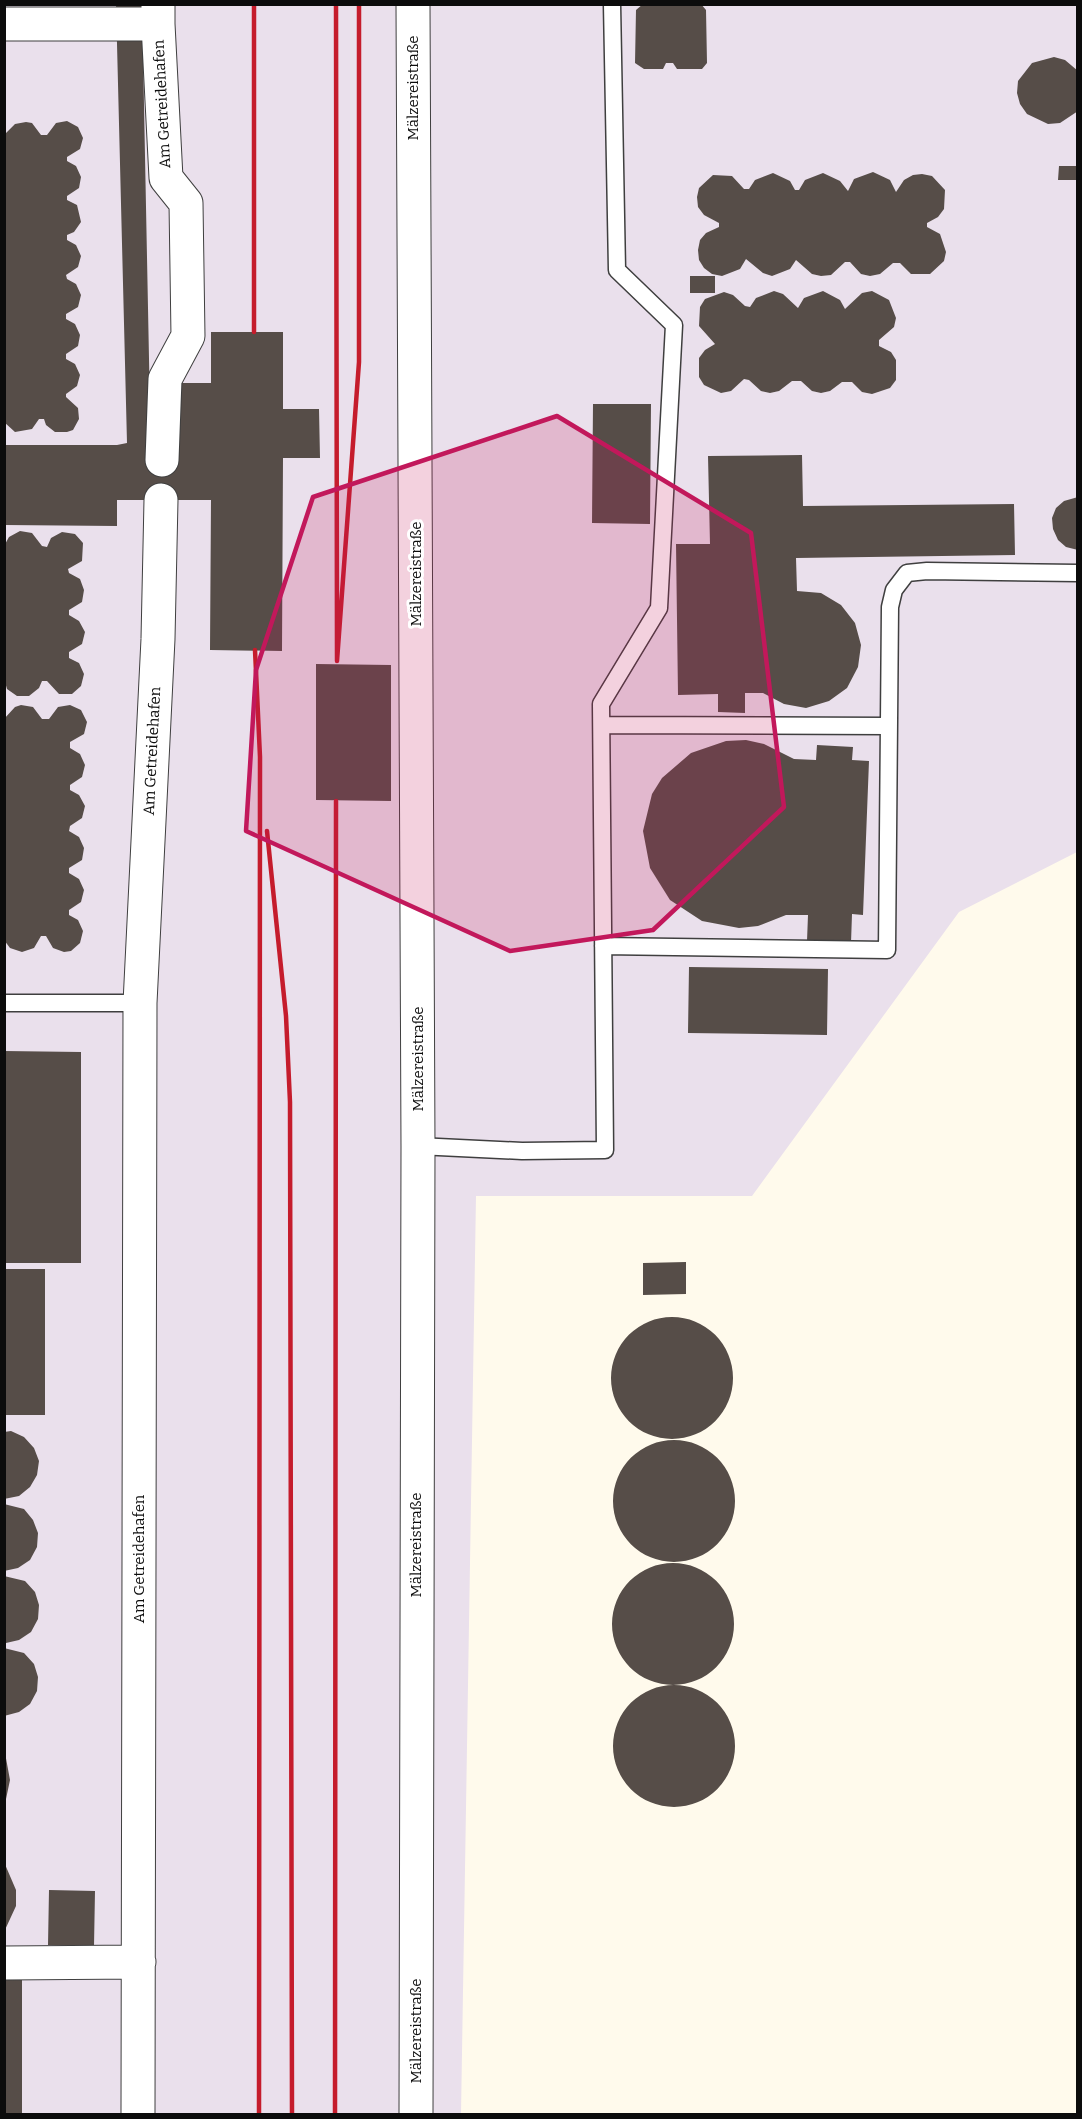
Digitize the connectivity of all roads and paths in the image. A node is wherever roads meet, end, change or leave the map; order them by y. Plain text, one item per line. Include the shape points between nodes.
1 (413, 4) edge
2 (612, 4) edge
3 (158, 14) edge
4 (4, 24) edge
5 (162, 459) dead end
6 (161, 500) dead end
7 (1077, 573) edge
8 (602, 725) junction
9 (889, 726) junction
10 (603, 946) junction
11 (4, 1003) edge
12 (140, 1003) junction
13 (418, 1146) junction
14 (139, 1962) junction
15 (4, 1963) edge
16 (138, 2115) edge
17 (416, 2115) edge

1 - 13 street, Mälzereistraße
2 - 8 lane via 617,270 675,325 659,608 602,704
3 - 4 street, Am Getreidehafen
3 - 5 street, Am Getreidehafen via 166,178 186,203 188,336 165,379
6 - 12 street, Am Getreidehafen
7 - 9 lane via 907,573 894,590 890,607
8 - 9 lane
8 - 10 lane
9 - 10 lane via 887,950
10 - 13 lane via 605,1150
11 - 12 lane
12 - 14 street, Am Getreidehafen
13 - 17 street, Mälzereistraße
14 - 15 street
14 - 16 street, Am Getreidehafen

